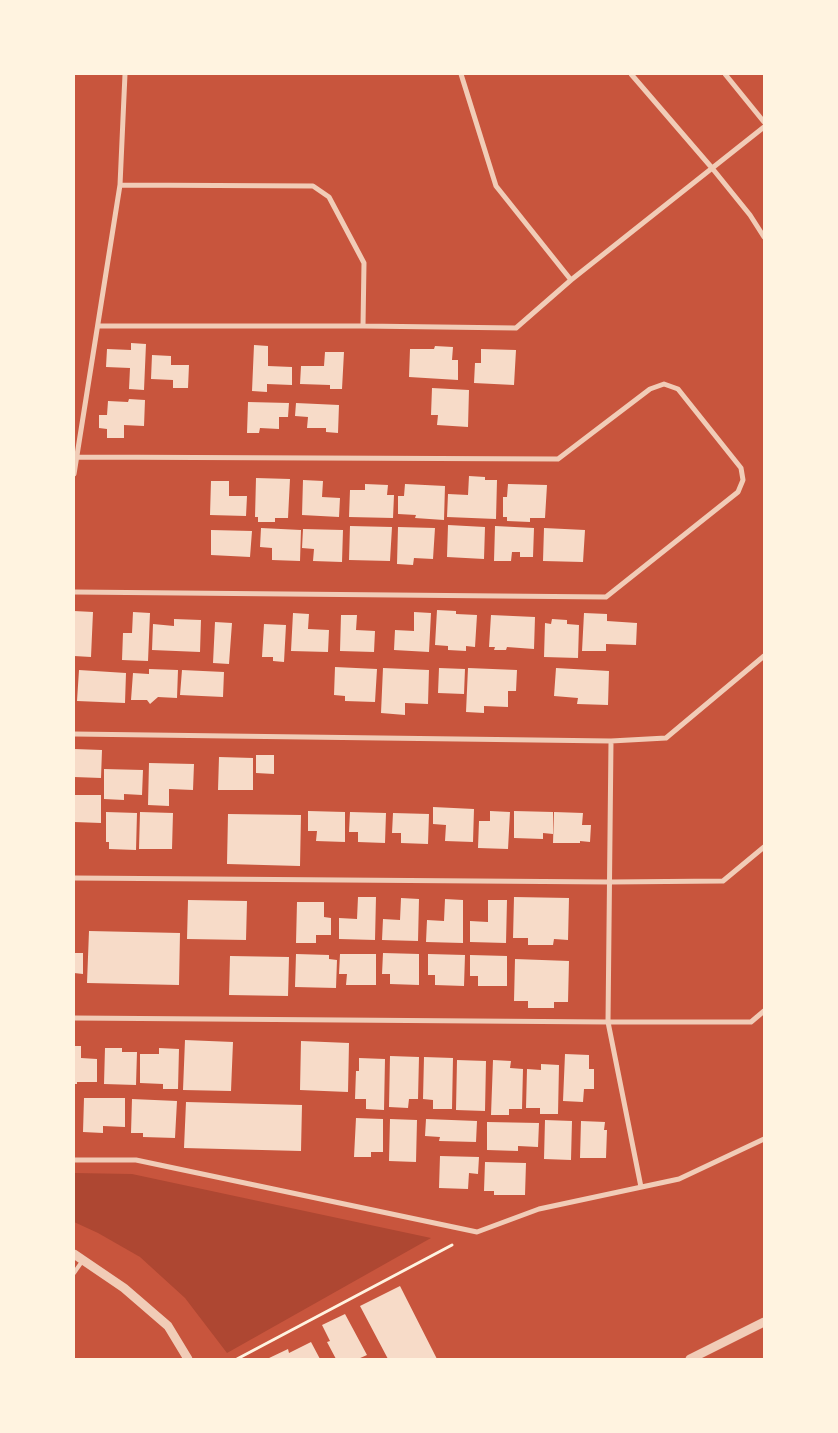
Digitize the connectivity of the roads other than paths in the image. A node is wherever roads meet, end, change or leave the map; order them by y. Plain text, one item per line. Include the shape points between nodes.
1 (125, 74) edge
2 (461, 74) edge
3 (631, 74) edge
4 (725, 74) edge
5 (764, 122) edge
6 (764, 126) edge
7 (712, 168) junction
8 (120, 185) junction
9 (764, 237) edge
10 (571, 280) junction
11 (98, 326) junction
12 (363, 326) junction
13 (76, 457) junction
14 (74, 474) edge
15 (74, 592) edge
16 (764, 656) edge
17 (74, 734) edge
18 (611, 740) junction
19 (764, 847) edge
20 (74, 878) edge
21 (610, 882) junction
22 (764, 1011) edge
23 (74, 1018) edge
24 (608, 1022) junction
25 (764, 1139) edge
26 (74, 1160) edge
27 (641, 1187) junction
28 (74, 1254) edge
29 (83, 1260) junction
30 (74, 1274) edge
31 (764, 1322) edge
32 (188, 1359) edge
33 (690, 1359) edge

1 - 8 street
2 - 10 street via 496,186
3 - 7 street
4 - 5 street
6 - 7 street
7 - 9 street
7 - 10 street
8 - 11 street
8 - 12 street via 313,186 329,197 364,263
10 - 12 street via 516,328
11 - 12 street
11 - 13 street
13 - 14 street
13 - 15 street via 558,458 650,389 664,384 678,389 741,468 743,480 738,492 606,597
16 - 18 street via 666,738
17 - 18 street
18 - 21 street
19 - 21 street via 723,881
20 - 21 street
21 - 24 street
22 - 24 street via 751,1022
23 - 24 street
24 - 27 street
25 - 27 street via 679,1179
26 - 27 street via 136,1160 477,1232 539,1209
28 - 29 street
29 - 30 lane
29 - 32 street via 124,1288 168,1326
31 - 33 street

